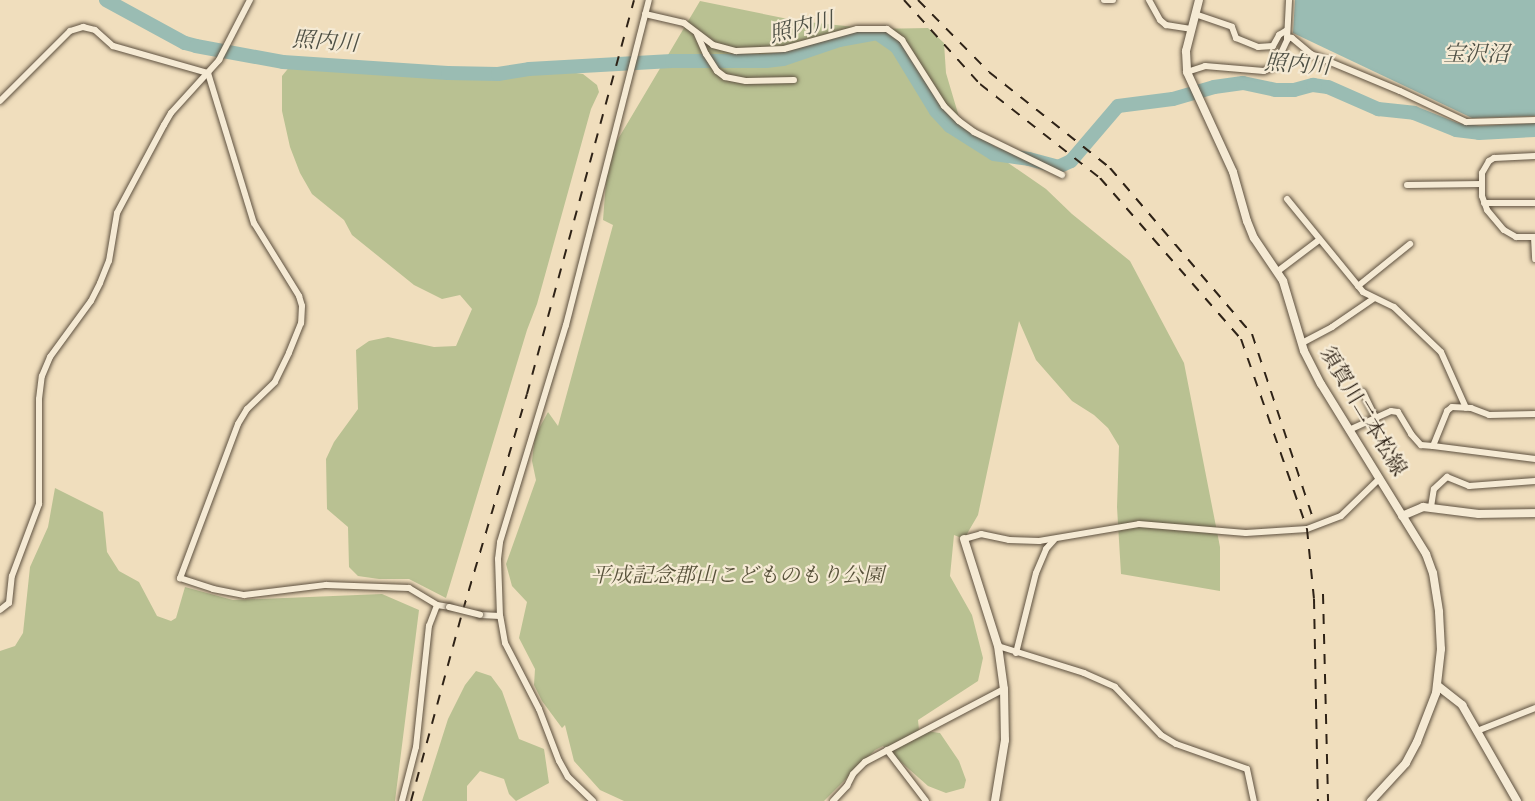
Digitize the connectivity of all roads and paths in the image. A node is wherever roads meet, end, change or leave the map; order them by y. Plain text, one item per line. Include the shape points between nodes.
1 (249, 0) edge
2 (649, 0) edge
3 (1104, 0) edge
4 (1113, 0) edge
5 (1149, 0) edge
6 (1199, 0) edge
7 (1289, 0) edge
8 (645, 14) junction
9 (1195, 14) junction
10 (1191, 29) junction
11 (697, 33) junction
12 (1287, 33) junction
13 (208, 73) junction
14 (1189, 77) junction
15 (794, 80) dead end
16 (0, 101) edge
17 (1535, 120) edge
18 (1535, 156) edge
19 (1062, 175) dead end
20 (1482, 184) junction
21 (1407, 185) dead end
22 (1287, 199) dead end
23 (1484, 203) junction
24 (1535, 203) edge
25 (1534, 237) edge
26 (1319, 240) junction
27 (1410, 244) dead end
28 (1535, 259) edge
29 (1278, 272) junction
30 (1358, 286) junction
31 (1373, 299) junction
32 (1302, 343) junction
33 (1363, 392) dead end
34 (1466, 408) junction
35 (1535, 414) edge
36 (1376, 419) junction
37 (1349, 430) junction
38 (1433, 446) junction
39 (1535, 459) edge
40 (1380, 478) junction
41 (1535, 481) edge
42 (1431, 507) junction
43 (1535, 513) edge
44 (1402, 516) junction
45 (964, 539) joint
46 (1054, 540) junction
47 (437, 605) junction
48 (0, 610) edge
49 (500, 616) junction
50 (998, 646) junction
51 (1016, 653) junction
52 (1438, 686) junction
53 (1004, 689) junction
54 (1535, 708) edge
55 (1477, 730) junction
56 (887, 750) junction
57 (1381, 797) edge
58 (402, 801) edge
59 (593, 801) edge
60 (834, 801) edge
61 (926, 801) edge
62 (995, 801) edge
63 (1254, 801) edge
64 (1371, 801) edge
65 (1517, 801) edge

1 - 13 street via 224,51
2 - 8 street
3 - 4 street
5 - 10 street via 1166,25
6 - 9 main road, 須賀川二本松線
7 - 12 street
8 - 11 street via 684,23
8 - 49 street via 566,325 500,542
9 - 10 main road, 須賀川二本松線
9 - 12 street via 1232,27 1236,38 1258,47 1272,46 1279,35
10 - 14 main road, 須賀川二本松線 via 1186,51
11 - 15 street via 706,54 725,77 746,81
11 - 19 street via 720,47 764,51 857,29 887,29 902,40 944,106 959,121
12 - 14 street via 1278,62 1267,70 1212,66
12 - 17 street via 1311,54 1467,122
13 - 16 street via 113,46 95,30 83,27 66,33
13 - 47 street via 254,223 296,289 302,315 275,382 247,409 238,424 180,578 243,595 326,585 409,588
13 - 48 street via 171,113 160,132 117,213 100,283 50,357 42,376 38,411 39,504 12,576 9,603
14 - 29 main road, 須賀川二本松線 via 1233,172 1254,238
18 - 20 street via 1492,159 1482,173
20 - 21 street
20 - 23 street
22 - 26 street
23 - 24 street
23 - 25 street via 1494,222 1504,230 1516,237
25 - 28 street
26 - 29 street
26 - 30 street
27 - 30 street
29 - 32 main road, 須賀川二本松線 via 1289,294
30 - 31 street
31 - 32 street
31 - 34 street via 1394,307 1441,352
32 - 37 main road, 須賀川二本松線
33 - 36 street
34 - 35 street via 1489,415
34 - 38 street via 1452,407 1447,411
36 - 37 street
36 - 38 street via 1391,411 1398,412 1421,446
37 - 40 main road, 須賀川二本松線
38 - 39 street
40 - 44 main road, 須賀川二本松線
40 - 46 street via 1341,516 1307,529 1246,533 1139,524
41 - 42 street via 1469,486 1447,477 1434,489
42 - 43 main road via 1479,514
42 - 44 main road
44 - 52 main road, 須賀川二本松線 via 1433,573 1439,612
45 - 46 street via 981,534 1010,540
45 - 50 main road
46 - 51 street via 1036,573
47 - 49 street, bridge
47 - 58 street via 429,626 416,747
49 - 59 street via 506,643 539,709 559,761 568,777
50 - 51 street
50 - 53 main road
51 - 63 street via 1084,673 1114,687 1161,735 1247,769
52 - 55 main road via 1458,699
52 - 57 main road, 須賀川二本松線 via 1410,756
53 - 56 street
53 - 62 main road via 1005,740
54 - 55 street
55 - 65 main road
56 - 60 street via 853,774
56 - 61 street
57 - 64 main road, 須賀川二本松線

